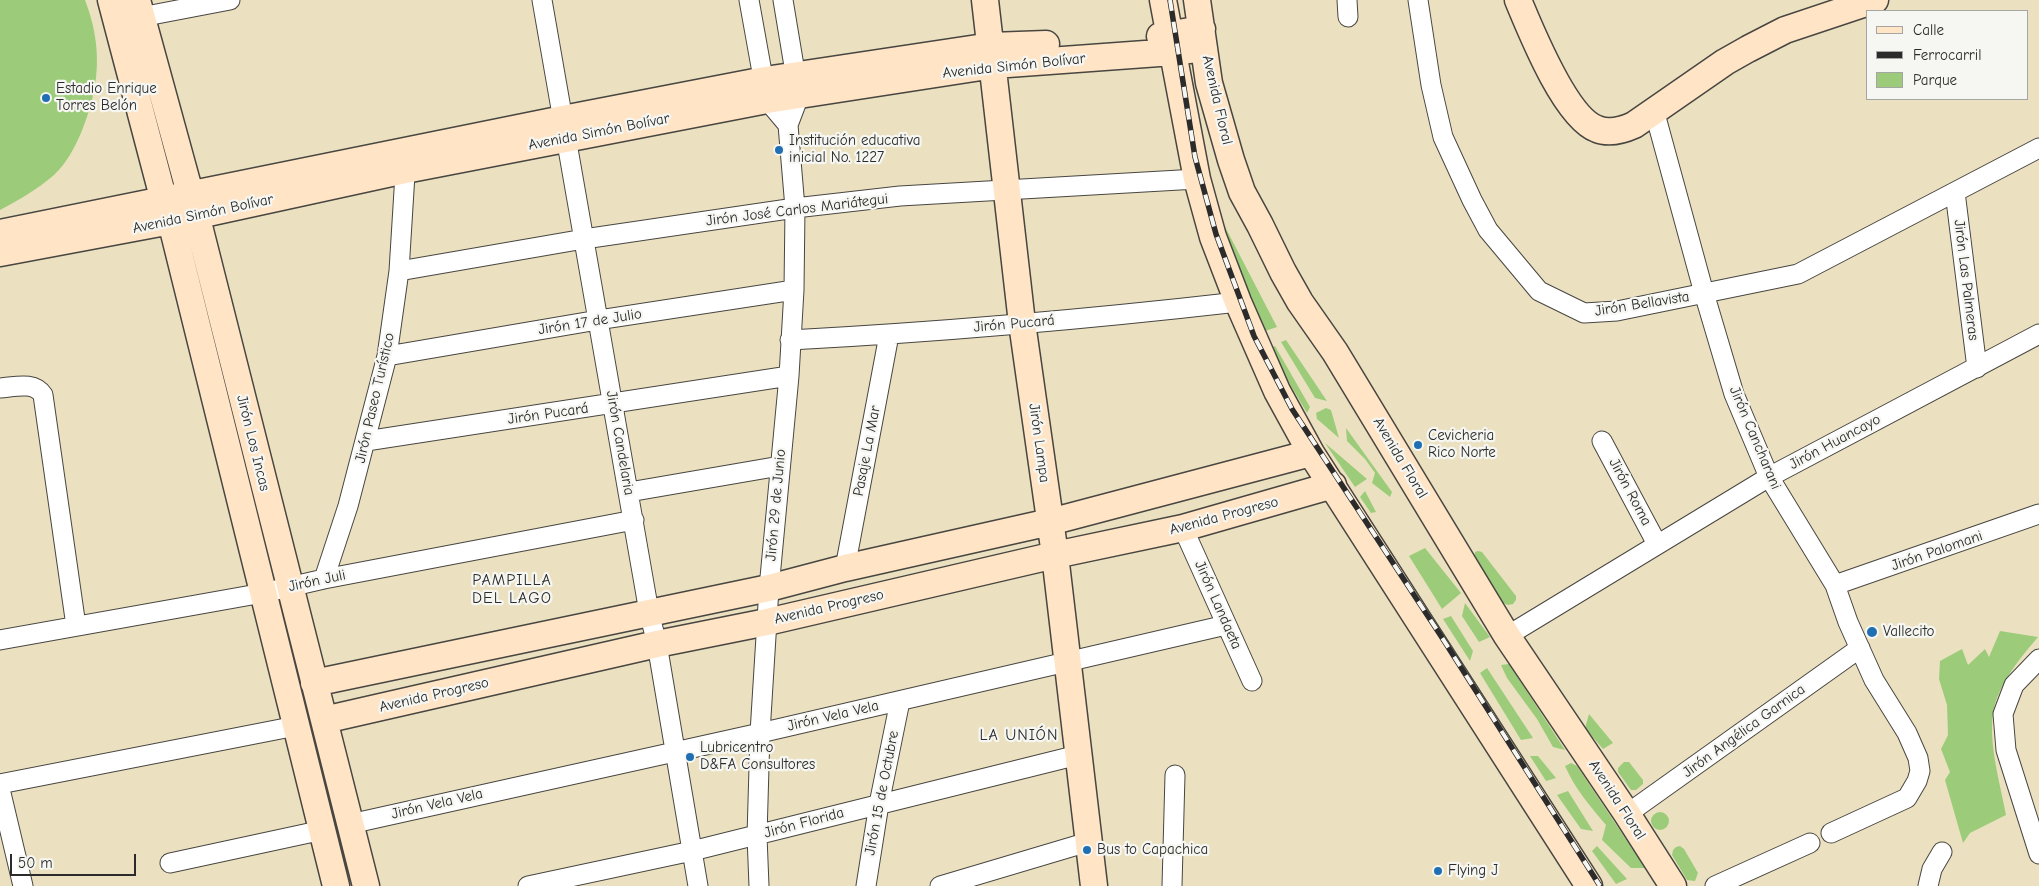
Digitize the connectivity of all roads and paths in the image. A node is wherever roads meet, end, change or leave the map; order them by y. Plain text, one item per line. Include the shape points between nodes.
1 (111, 0) edge
2 (230, 0) edge
3 (542, 0) edge
4 (750, 0) edge
5 (783, 0) edge
6 (985, 0) edge
7 (1163, 0) edge
8 (1196, 0) edge
9 (1418, 0) edge
10 (1518, 0) edge
11 (1875, 0) edge
12 (139, 8) edge
13 (1203, 39) junction
14 (1171, 44) junction
15 (992, 56) junction
16 (798, 86) junction
17 (766, 90) junction
18 (1654, 110) junction
19 (788, 125) junction
20 (564, 129) junction
21 (2039, 148) edge
22 (406, 161) junction
23 (1198, 178) junction
24 (1006, 190) junction
25 (1955, 192) junction
26 (193, 206) junction
27 (795, 208) junction
28 (167, 211) junction
29 (0, 233) edge
30 (584, 240) junction
31 (0, 253) edge
32 (399, 272) junction
33 (794, 290) junction
34 (1704, 293) junction
35 (1238, 302) junction
36 (598, 320) junction
37 (1022, 323) junction
38 (2039, 334) edge
39 (889, 335) junction
40 (790, 340) junction
41 (387, 356) junction
42 (1977, 368) junction
43 (789, 376) junction
44 (0, 388) edge
45 (614, 404) junction
46 (366, 441) junction
47 (1602, 441) dead end
48 (1311, 453) junction
49 (780, 466) junction
50 (1769, 477) junction
51 (1333, 486) junction
52 (629, 492) junction
53 (2039, 514) edge
54 (634, 520) junction
55 (1050, 522) junction
56 (1183, 528) junction
57 (1657, 544) junction
58 (1055, 555) junction
59 (845, 568) junction
60 (324, 579) junction
61 (1835, 586) junction
62 (289, 588) junction
63 (769, 588) junction
64 (263, 593) junction
65 (649, 612) junction
66 (767, 622) junction
67 (1226, 625) junction
68 (76, 626) junction
69 (1507, 636) junction
70 (0, 640) edge
71 (657, 644) junction
72 (1860, 648) junction
73 (2039, 659) edge
74 (1067, 662) junction
75 (1252, 681) dead end
76 (314, 683) junction
77 (900, 701) junction
78 (324, 720) junction
79 (296, 726) junction
80 (760, 733) junction
81 (674, 750) junction
82 (1078, 755) junction
83 (1174, 775) dead end
84 (0, 784) edge
85 (0, 789) edge
86 (879, 804) junction
87 (1627, 814) junction
88 (350, 824) junction
89 (2034, 824) edge
90 (323, 830) junction
91 (1831, 833) dead end
92 (757, 836) junction
93 (1088, 842) junction
94 (1810, 843) dead end
95 (692, 852) junction
96 (1942, 852) dead end
97 (2039, 854) edge
98 (170, 863) dead end
99 (22, 886) edge
100 (336, 886) edge
101 (366, 886) edge
102 (528, 886) edge
103 (698, 886) edge
104 (759, 886) edge
105 (866, 886) edge
106 (940, 886) edge
107 (1094, 886) edge
108 (1172, 886) edge
109 (1589, 886) edge
110 (1673, 886) edge
111 (1715, 886) edge
112 (1928, 886) edge

1 - 28 street, Jirón Los Incas
2 - 12 street
3 - 20 street, Jirón Candelaria
4 - 17 street
5 - 16 street
6 - 15 street, Jirón Lampa
7 - 14 street
8 - 13 street, Avenida Floral
9 - 34 street, Jirón Bellavista via 1430,85 1443,137 1488,230 1539,291 1584,313 1617,311
10 - 18 street via 1535,43 1566,100 1592,127 1607,131 1627,129
11 - 18 street via 1785,30 1725,62
12 - 26 street, Jirón Los Incas
13 - 14 street, Avenida Simón Bolívar
13 - 69 street, Avenida Floral via 1209,83 1242,192 1300,302 1335,352
14 - 15 street, Avenida Simón Bolívar via 1069,43
14 - 23 street
15 - 16 street, Avenida Simón Bolívar
15 - 24 street, Jirón Lampa
16 - 17 street, Avenida Simón Bolívar
16 - 19 street, Jirón 29 de Junio
17 - 19 street
17 - 20 street, Avenida Simón Bolívar
18 - 34 street, Jirón Cancharani
19 - 27 street, Jirón 29 de Junio
20 - 22 street, Avenida Simón Bolívar
20 - 30 street, Jirón Candelaria
21 - 25 street, Jirón Bellavista
22 - 26 street, Avenida Simón Bolívar
22 - 32 street, Jirón Paseo Turístico
23 - 24 street, Jirón José Carlos Mariátegui
23 - 35 street via 1213,237
24 - 27 street, Jirón José Carlos Mariátegui via 900,196
24 - 37 street, Jirón Lampa
25 - 34 street, Jirón Bellavista via 1798,274
25 - 42 street, Jirón Las Palmeras
26 - 28 street, Avenida Simón Bolívar
26 - 62 street, Jirón Los Incas
27 - 30 street, Jirón José Carlos Mariátegui
27 - 33 street, Jirón 29 de Junio
28 - 29 street, Avenida Simón Bolívar
28 - 31 street, Avenida Simón Bolívar
28 - 64 street, Jirón Los Incas
30 - 32 street, Jirón José Carlos Mariátegui
30 - 36 street, Jirón Candelaria
32 - 41 street, Jirón Paseo Turístico
33 - 36 street, Jirón 17 de Julio
33 - 40 street, Jirón 29 de Junio
34 - 50 street, Jirón Cancharani via 1734,394
35 - 37 street, Jirón Pucará
35 - 48 street via 1277,390
36 - 41 street, Jirón 17 de Julio
36 - 45 street, Jirón Candelaria
37 - 39 street, Jirón Pucará
37 - 55 street, Jirón Lampa
38 - 42 street, Jirón Huancayo
39 - 40 street, Jirón Pucará
39 - 59 street, Pasaje La Mar
40 - 43 street, Jirón 29 de Junio
41 - 46 street, Jirón Paseo Turístico
42 - 50 street, Jirón Huancayo
43 - 45 street, Jirón Pucará
43 - 49 street, Jirón 29 de Junio
44 - 68 street via 35,387 43,396
45 - 46 street, Jirón Pucará
45 - 52 street, Jirón Candelaria
46 - 60 street, Jirón Paseo Turístico
47 - 57 street, Jirón Roma
48 - 51 street
48 - 55 street
49 - 52 street
49 - 63 street, Jirón 29 de Junio
50 - 57 street, Jirón Huancayo
50 - 61 street, Jirón Cancharani
51 - 56 street, Avenida Progreso
51 - 109 street
52 - 54 street, Jirón Candelaria
53 - 61 street, Jirón Palomani
54 - 60 street, Jirón Juli
54 - 65 street, Jirón Candelaria
55 - 58 street, Jirón Lampa
55 - 59 street
56 - 58 street, Avenida Progreso
56 - 67 street, Jirón Landaeta
57 - 69 street, Jirón Huancayo
58 - 66 street, Avenida Progreso
58 - 74 street, Jirón Lampa
59 - 63 street
60 - 62 street, Jirón Juli
61 - 72 street, Jirón Cancharani
62 - 64 street, Jirón Juli
62 - 76 street, Jirón Los Incas
63 - 65 street
63 - 66 street, Jirón 29 de Junio
64 - 68 street, Jirón Juli
64 - 79 street, Jirón Los Incas
65 - 71 street, Jirón Candelaria
65 - 76 street
66 - 71 street, Avenida Progreso
66 - 80 street, Jirón 29 de Junio
67 - 74 street, Jirón Vela Vela
67 - 75 street, Jirón Landaeta
68 - 70 street, Jirón Juli
69 - 87 street, Avenida Floral
71 - 78 street, Avenida Progreso
71 - 81 street, Jirón Candelaria
72 - 87 street, Jirón Angélica Garnica
72 - 91 street, Jirón Cancharani via 1874,680 1907,733 1920,771 1907,798
73 - 89 street via 2014,685 2003,714 2006,750
74 - 77 street, Jirón Vela Vela
74 - 82 street, Jirón Lampa
76 - 78 street, Jirón Los Incas
77 - 80 street, Jirón Vela Vela
77 - 86 street, Jirón 15 de Octubre
78 - 88 street, Jirón Los Incas
79 - 84 street
79 - 90 street, Jirón Los Incas
80 - 81 street, Jirón Vela Vela
80 - 92 street, Jirón 29 de Junio
81 - 88 street, Jirón Vela Vela
81 - 95 street, Jirón Candelaria
82 - 86 street, Jirón Florida
82 - 93 street, Jirón Lampa
83 - 108 street
85 - 99 street
86 - 92 street, Jirón Florida
86 - 105 street, Jirón 15 de Octubre
87 - 110 street, Avenida Floral
88 - 101 street, Jirón Los Incas
89 - 97 street
90 - 98 street
90 - 100 street, Jirón Los Incas
92 - 95 street, Jirón Florida
92 - 104 street, Jirón 29 de Junio
93 - 106 street
93 - 107 street, Jirón Lampa
94 - 111 street
95 - 102 street, Jirón Florida
95 - 103 street, Jirón Candelaria
96 - 112 street via 1932,869

